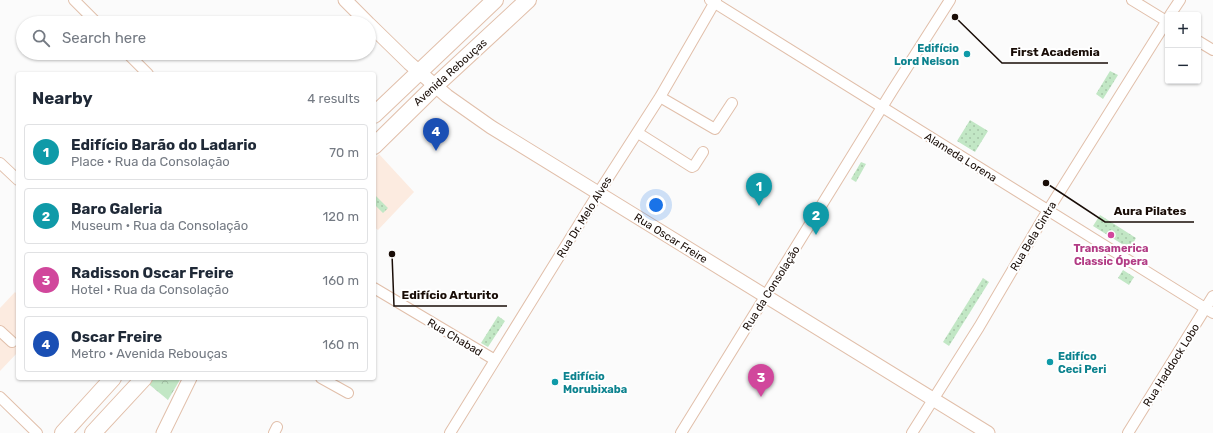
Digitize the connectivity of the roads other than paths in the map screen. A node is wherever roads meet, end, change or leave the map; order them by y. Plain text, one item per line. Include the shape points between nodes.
1 (74, 0) edge
2 (345, 0) edge
3 (495, 0) edge
4 (528, 0) edge
5 (950, 0) edge
6 (1132, 0) edge
7 (1180, 0) edge
8 (714, 1) edge
9 (1172, 12) edge
10 (90, 16) edge
11 (360, 16) edge
12 (1165, 17) edge
13 (1165, 24) edge
14 (376, 32) edge
15 (1201, 43) edge
16 (1213, 50) edge
17 (134, 60) edge
18 (146, 72) edge
19 (419, 72) junction
20 (435, 86) junction
21 (660, 97) junction
22 (732, 103) dead end
23 (882, 108) junction
24 (376, 113) edge
25 (638, 133) junction
26 (376, 144) edge
27 (703, 152) dead end
28 (0, 162) edge
29 (16, 178) edge
30 (598, 192) junction
31 (1048, 211) junction
32 (376, 289) edge
33 (1213, 296) edge
34 (765, 297) junction
35 (1209, 310) edge
36 (495, 360) junction
37 (111, 380) edge
38 (142, 380) edge
39 (189, 380) edge
40 (325, 380) edge
41 (348, 393) dead end
42 (0, 397) edge
43 (933, 399) junction
44 (37, 433) edge
45 (63, 433) edge
46 (94, 433) edge
47 (163, 433) edge
48 (450, 433) edge
49 (681, 433) edge
50 (912, 433) edge
51 (988, 433) edge
52 (1128, 433) edge

1 - 10 street
2 - 11 street, Rua Oscar Freire
3 - 19 main road, Avenida Rebouças
4 - 20 main road, Avenida Rebouças
5 - 23 street, Rua da Consolação
6 - 12 street
7 - 9 street, Rua Bela Cintra
8 - 21 street, Rua Dr. Melo Alves via 709,15
8 - 23 street, Alameda Lorena
13 - 31 street, Rua Bela Cintra
14 - 19 street, Rua Oscar Freire
15 - 16 street
17 - 18 street
19 - 20 street, Rua Oscar Freire
19 - 24 main road, Avenida Rebouças
20 - 26 main road, Avenida Rebouças
20 - 30 street, Rua Oscar Freire via 491,127
21 - 22 street via 715,129
21 - 25 street, Rua Dr. Melo Alves
23 - 31 street, Alameda Lorena
23 - 34 street, Rua da Consolação
25 - 27 street via 692,167
25 - 30 street, Rua Dr. Melo Alves
28 - 29 street
30 - 34 street, Rua Oscar Freire
30 - 36 street, Rua Dr. Melo Alves
31 - 35 street, Alameda Lorena
31 - 43 street, Rua Bela Cintra
32 - 36 street, Rua Chabad
33 - 35 street, Rua Haddock Lobo
34 - 43 street, Rua Oscar Freire
34 - 49 street, Rua da Consolação
35 - 52 street, Rua Haddock Lobo
36 - 48 street, Rua Dr. Melo Alves
37 - 45 main road
38 - 46 main road
39 - 47 street
40 - 41 street
42 - 44 street
43 - 50 street, Rua Bela Cintra
43 - 51 street, Rua Oscar Freire

